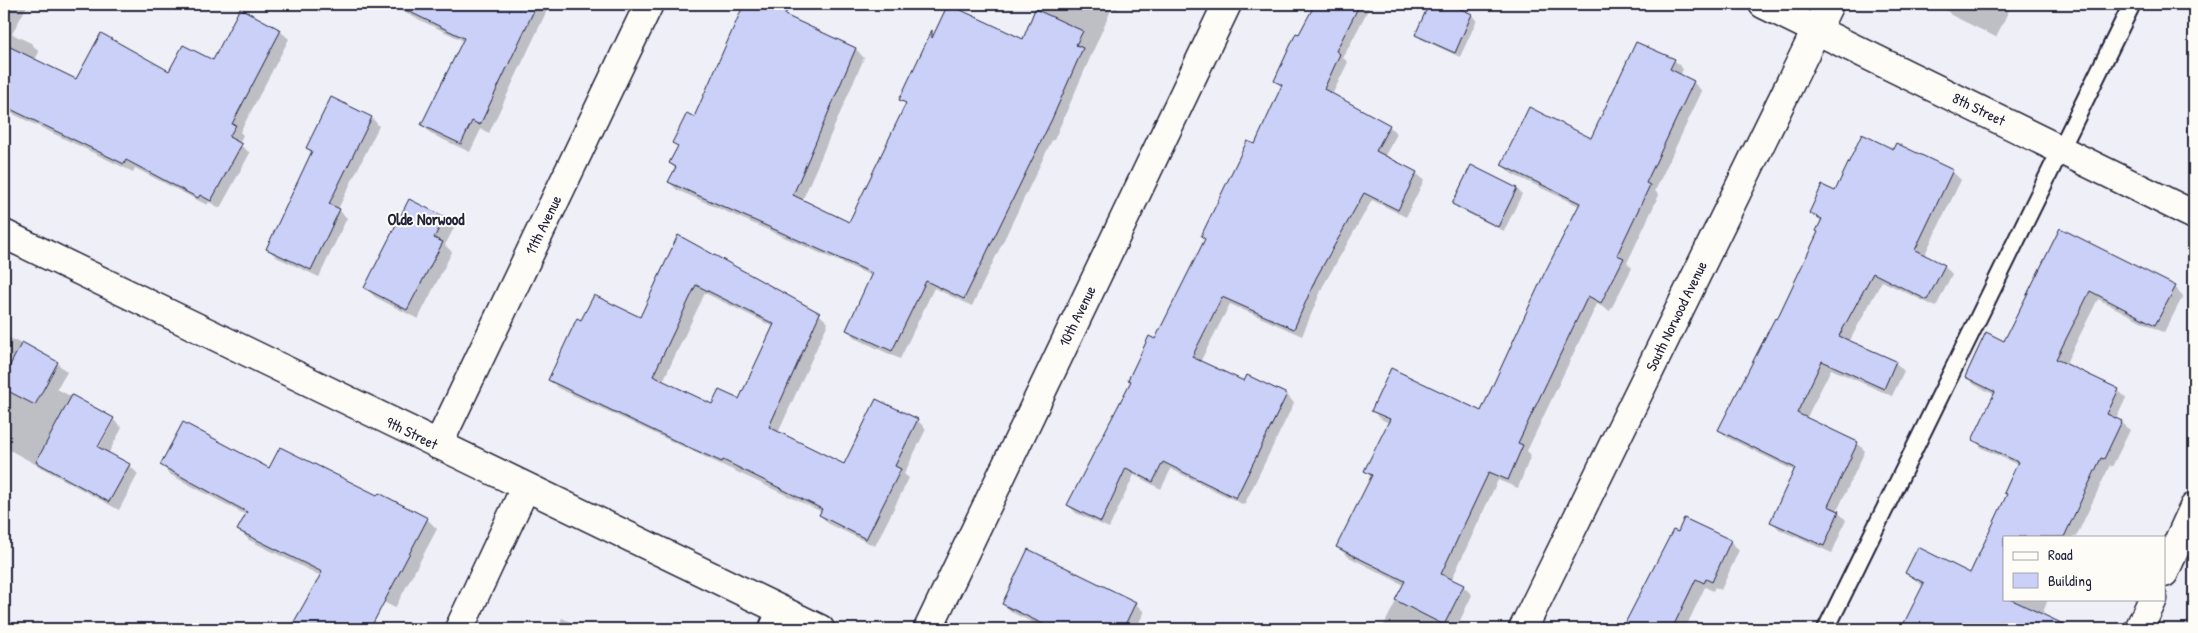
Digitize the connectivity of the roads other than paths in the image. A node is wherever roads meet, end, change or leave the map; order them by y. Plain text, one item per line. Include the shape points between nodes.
1 (649, 4) edge
2 (1227, 4) edge
3 (1763, 4) edge
4 (1829, 4) edge
5 (2132, 4) edge
6 (1816, 30) junction
7 (2062, 150) junction
8 (2194, 215) edge
9 (4, 234) edge
10 (438, 445) junction
11 (525, 488) junction
12 (2194, 507) edge
13 (2166, 569) edge
14 (2152, 600) edge
15 (771, 619) edge
16 (459, 629) edge
17 (820, 629) edge
18 (928, 629) edge
19 (1523, 629) edge
20 (1826, 629) edge
21 (2139, 629) edge

1 - 10 street, 11th Avenue
2 - 18 street, 10th Avenue
3 - 6 street, 8th Street
4 - 6 street, South Norwood Avenue
5 - 7 lane
6 - 7 street, 8th Street
6 - 19 street, South Norwood Avenue
7 - 8 street, 8th Street
7 - 20 lane
9 - 10 street, 9th Street
10 - 11 street, 9th Street
11 - 15 street, 9th Street
11 - 16 street
12 - 13 street
14 - 21 street
15 - 17 street, 9th Street

